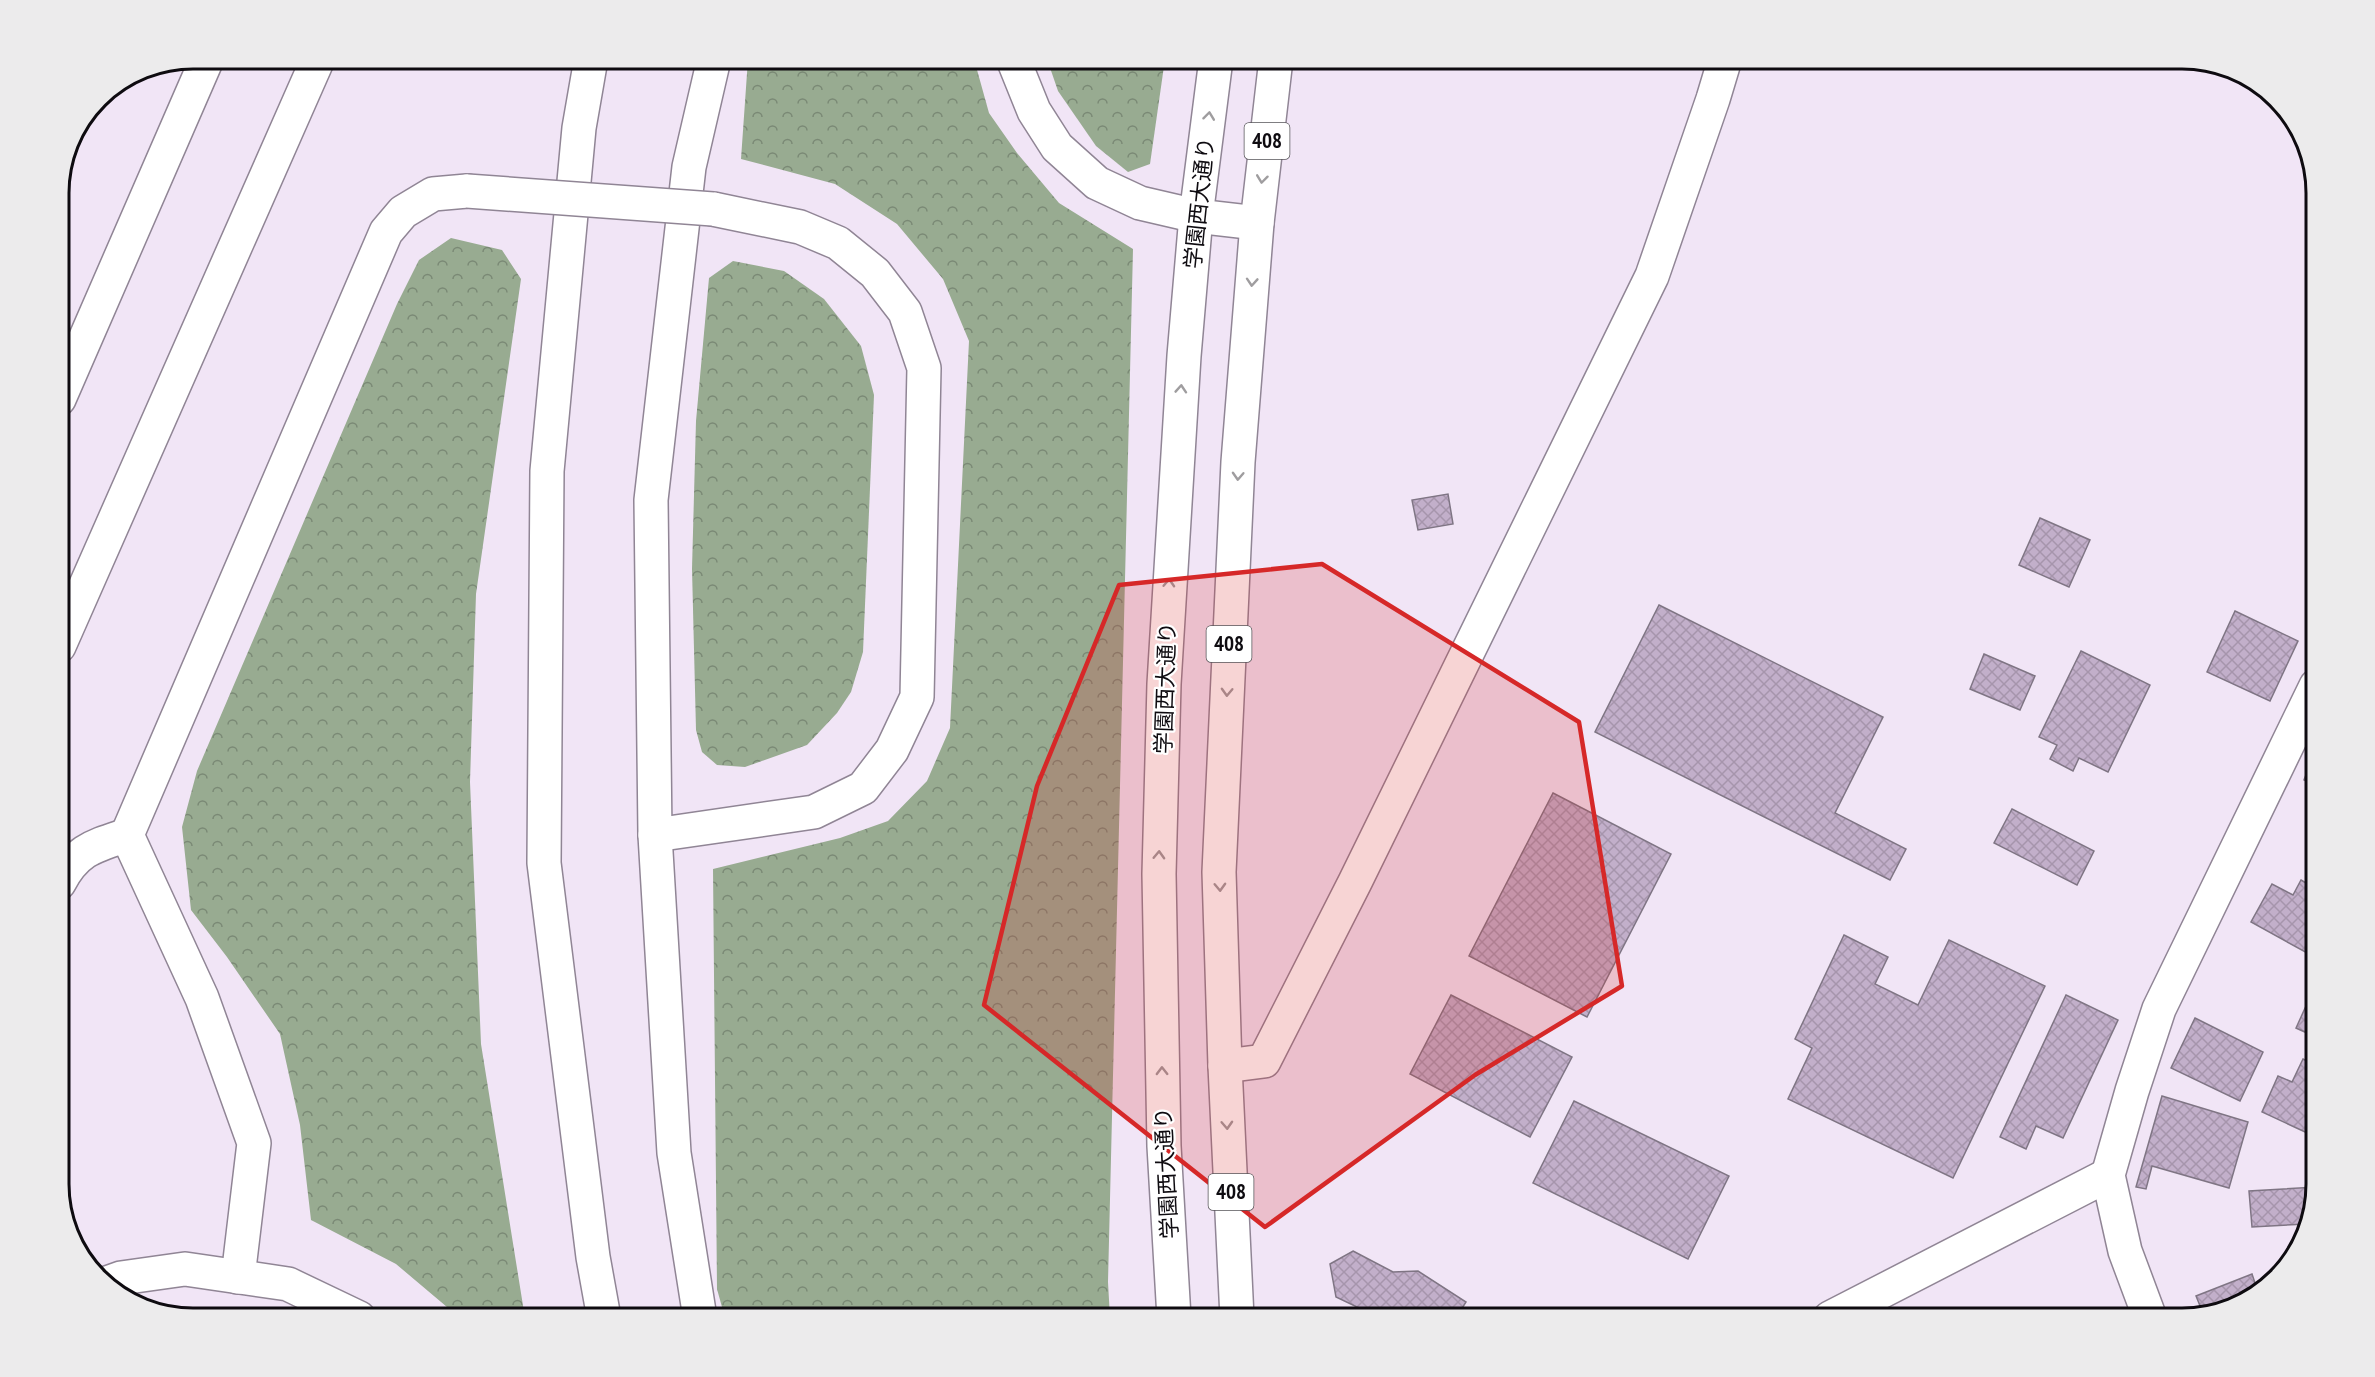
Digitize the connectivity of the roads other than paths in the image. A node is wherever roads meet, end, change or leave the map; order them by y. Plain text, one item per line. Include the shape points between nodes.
1 (202, 69) edge
2 (313, 69) edge
3 (589, 69) edge
4 (711, 69) edge
5 (1017, 69) edge
6 (1215, 69) edge
7 (1275, 69) edge
8 (1722, 69) edge
9 (1196, 216) junction
10 (1257, 223) junction
11 (69, 376) edge
12 (69, 623) edge
13 (2306, 707) edge
14 (127, 835) junction
15 (655, 835) junction
16 (69, 864) edge
17 (1225, 1066) junction
18 (2108, 1175) junction
19 (238, 1277) junction
20 (115, 1280) edge
21 (338, 1308) edge
22 (602, 1308) edge
23 (698, 1308) edge
24 (1173, 1308) edge
25 (1237, 1308) edge
26 (1849, 1308) edge
27 (2146, 1308) edge

1 - 11 main road
2 - 12 main road
3 - 22 main road via 579,128 547,471 544,863
4 - 15 main road via 689,167 651,500
5 - 9 main road via 1034,111 1057,147 1097,183 1140,202
9 -> 6 main road, 学園西大通り
7 -> 10 main road, 408
8 - 17 main road via 1652,276 1355,882 1264,1061
9 - 10 main road
24 -> 9 main road, 学園西大通り via 1164,1146 1159,874 1164,684
10 -> 17 main road, 408 via 1237,484 1220,848
13 - 18 main road via 2159,1009
14 - 15 main road, bridge via 386,232 403,212 433,194 467,191 713,209 800,227 838,243 875,273 905,312 924,368 917,696 892,750 863,788 814,812
14 - 16 main road via 92,847
14 - 19 main road via 202,998 254,1143
15 - 23 main road via 674,1153
17 -> 25 main road, 408
18 - 26 main road
18 - 27 main road via 2125,1251
19 - 20 main road via 185,1269
19 - 21 main road via 288,1284

